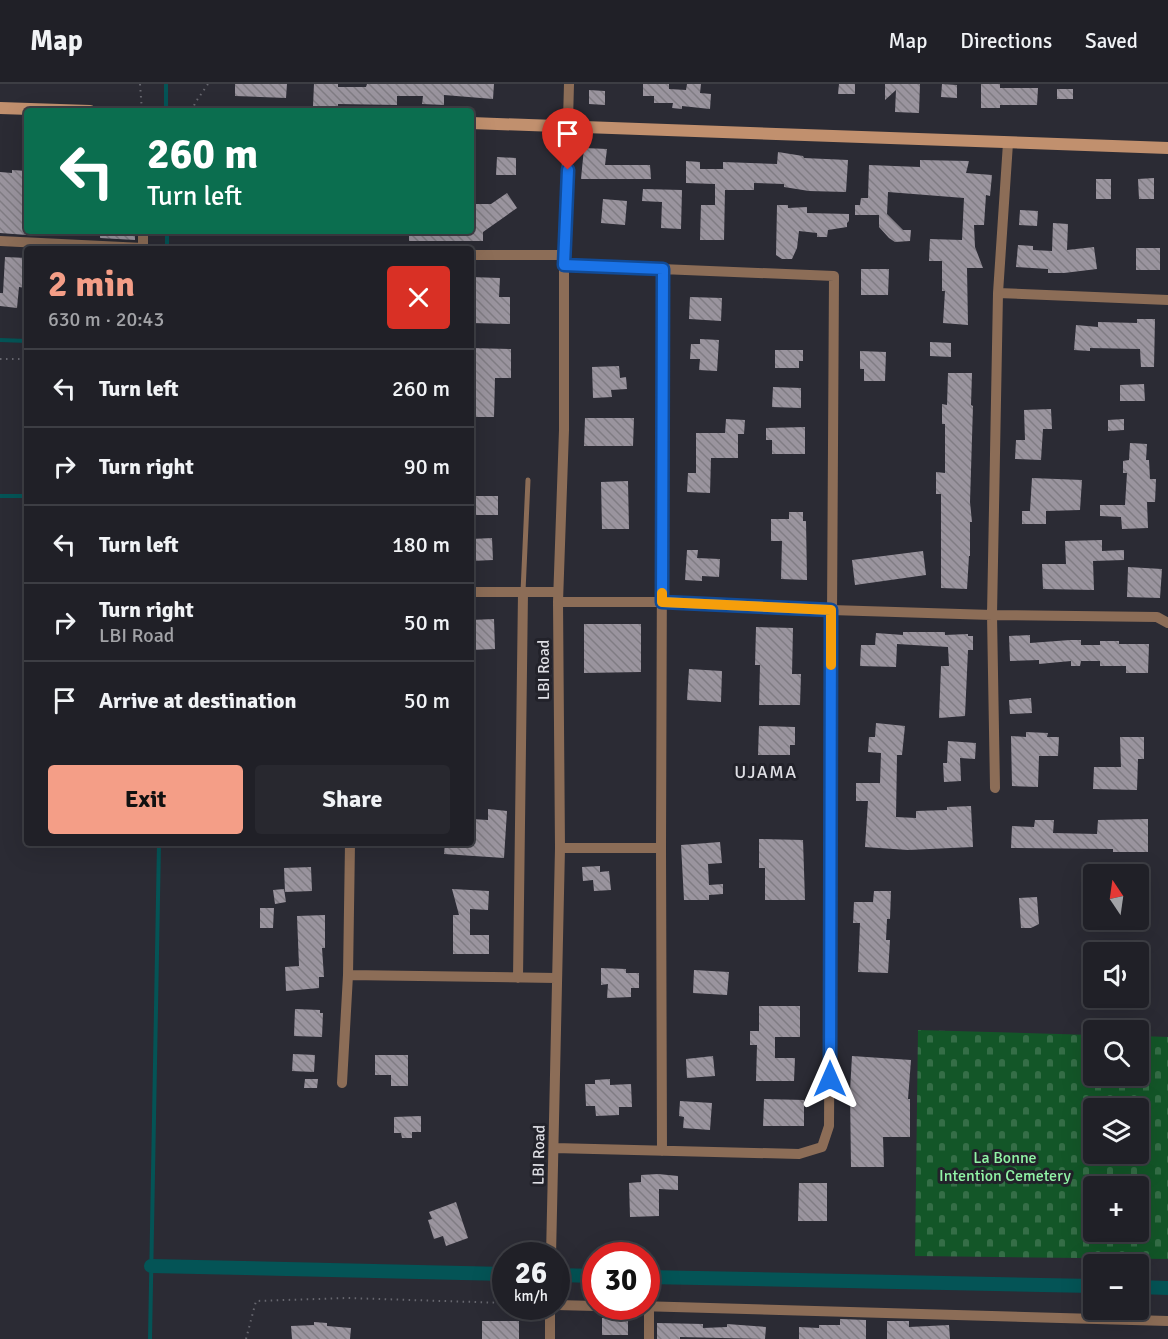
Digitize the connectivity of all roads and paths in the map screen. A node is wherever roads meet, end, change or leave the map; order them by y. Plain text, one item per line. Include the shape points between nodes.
1 (140, 84) edge
2 (208, 84) edge
3 (569, 84) edge
4 (0, 108) edge
5 (142, 108) edge
6 (193, 108) edge
7 (24, 109) edge
8 (474, 123) edge
9 (569, 127) junction
10 (1008, 143) junction
11 (1168, 148) edge
12 (0, 241) edge
13 (102, 246) edge
14 (474, 255) edge
15 (564, 260) junction
16 (663, 269) junction
17 (998, 293) junction
18 (1168, 300) edge
19 (0, 358) edge
20 (24, 358) edge
21 (528, 480) dead end
22 (474, 592) edge
23 (523, 592) junction
24 (558, 597) junction
25 (662, 602) junction
26 (831, 610) junction
27 (992, 615) junction
28 (1168, 623) edge
29 (995, 788) dead end
30 (350, 846) edge
31 (560, 848) junction
32 (661, 848) junction
33 (348, 975) junction
34 (518, 978) junction
35 (556, 978) junction
36 (342, 1083) dead end
37 (554, 1148) junction
38 (662, 1151) junction
39 (551, 1242) edge
40 (492, 1303) edge
41 (660, 1307) edge
42 (550, 1320) edge
43 (646, 1320) edge
44 (1168, 1321) edge
45 (246, 1339) edge
46 (550, 1339) edge
47 (649, 1339) edge

1 - 5 path
2 - 6 path
3 - 9 street, LBI Road
4 - 7 main road
8 - 9 main road
9 - 10 main road
9 - 15 street, LBI Road
10 - 11 main road
10 - 17 street
12 - 13 street
14 - 15 street
15 - 16 street
15 - 24 street, LBI Road via 564,429
16 - 25 street
16 - 26 street via 834,276
17 - 18 street
17 - 27 street
19 - 20 path
21 - 23 lane
22 - 23 street
23 - 24 street
23 - 34 street
24 - 25 street
24 - 31 street, LBI Road
25 - 26 street
25 - 32 street
26 - 27 street
26 - 38 street via 829,1126 822,1147 799,1154
27 - 28 street via 1157,616
27 - 29 street
30 - 33 street
31 - 32 street
31 - 35 street, LBI Road
32 - 38 street
33 - 34 street
33 - 36 street
34 - 35 street
35 - 37 street, LBI Road
37 - 38 street
37 - 39 street, LBI Road
40 - 45 path via 347,1298 256,1301
41 - 44 street
42 - 46 street
43 - 47 street

